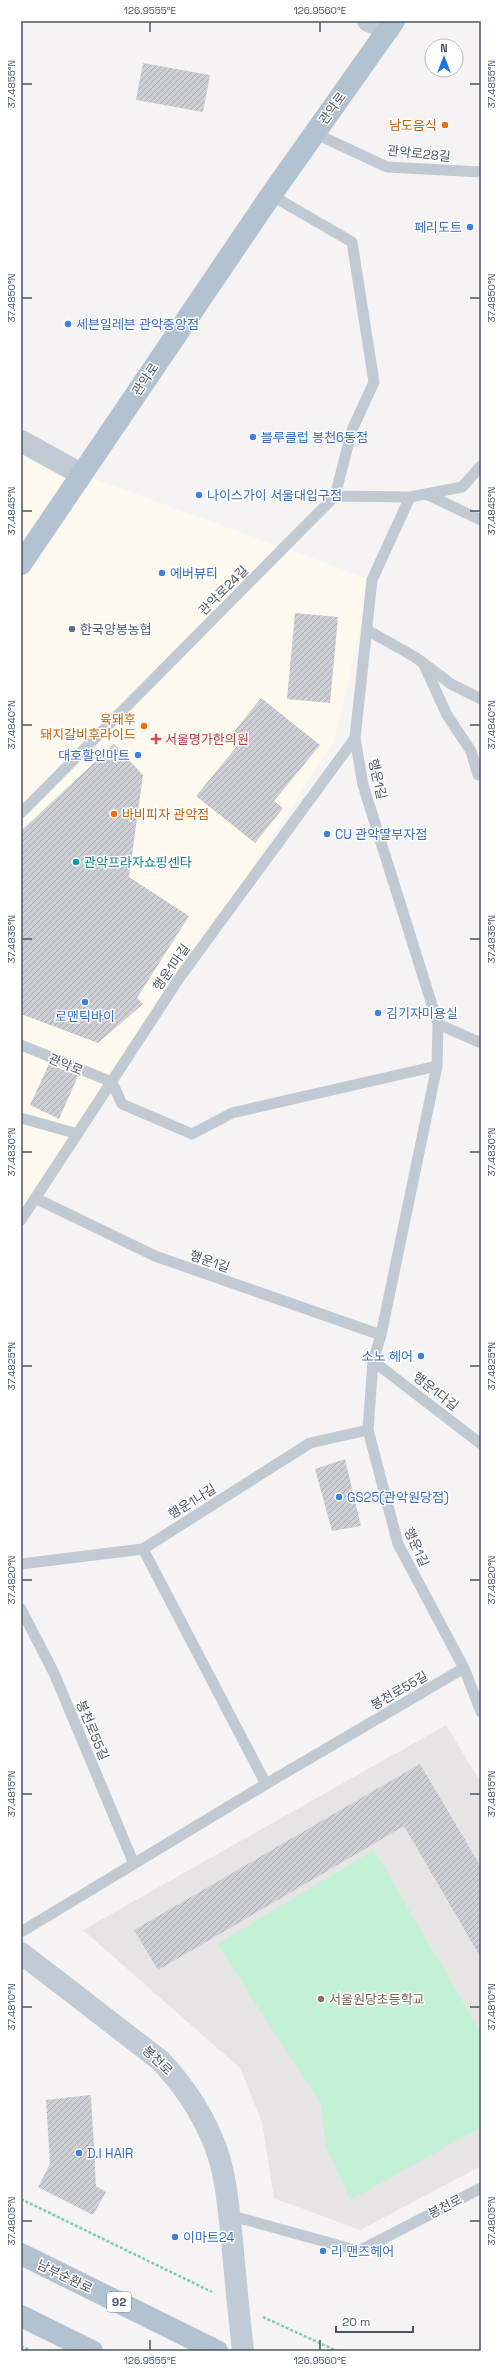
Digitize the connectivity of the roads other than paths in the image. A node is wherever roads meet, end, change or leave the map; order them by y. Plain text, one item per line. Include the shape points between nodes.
1 (368, 21) edge
2 (391, 25) edge
3 (314, 132) junction
4 (481, 172) edge
5 (271, 195) junction
6 (21, 440) edge
7 (481, 466) edge
8 (81, 474) junction
9 (426, 494) junction
10 (335, 496) junction
11 (410, 497) junction
12 (481, 520) edge
13 (21, 564) edge
14 (366, 630) junction
15 (424, 664) junction
16 (481, 699) edge
17 (355, 738) junction
18 (478, 775) dead end
19 (21, 814) edge
20 (438, 1024) junction
21 (481, 1043) edge
22 (21, 1045) edge
23 (437, 1066) junction
24 (112, 1082) junction
25 (21, 1118) edge
26 (78, 1134) junction
27 (35, 1198) junction
28 (21, 1220) edge
29 (381, 1335) junction
30 (373, 1361) junction
31 (368, 1430) junction
32 (481, 1444) edge
33 (143, 1549) junction
34 (21, 1564) edge
35 (21, 1609) edge
36 (464, 1668) junction
37 (481, 1712) edge
38 (266, 1784) junction
39 (134, 1864) junction
40 (21, 1932) edge
41 (21, 1953) edge
42 (481, 2188) edge
43 (229, 2215) junction
44 (21, 2254) edge
45 (21, 2316) edge
46 (92, 2351) edge
47 (217, 2351) edge
48 (243, 2351) edge

1 - 2 main road
2 - 3 main road, 관악로
3 - 4 lane, 관악로28길 via 387,167
3 - 5 main road, 관악로
5 - 8 main road, 관악로
5 - 10 lane via 352,242 374,382 352,430
6 - 8 street
7 - 9 lane via 462,487
8 - 13 main road, 관악로
9 - 11 lane
9 - 12 lane
10 - 11 lane
10 - 19 lane, 관악로24길
11 - 14 lane, 행운1길 via 372,580
14 - 15 lane
14 - 17 lane, 행운1길
15 - 16 lane via 451,684
15 - 18 lane via 447,715 471,751
17 - 20 lane, 행운1길 via 363,785
17 - 24 lane, 행운1마길 via 180,977
20 - 21 lane
20 - 23 lane, 행운1길
22 - 24 lane, 관악로
23 - 24 lane via 232,1113 192,1134 122,1104
23 - 29 lane, 행운1길
24 - 26 lane, 행운1마길
25 - 26 lane
26 - 27 lane, 행운1마길
27 - 28 lane, 행운1마길
27 - 29 lane, 행운1길 via 155,1256
29 - 30 lane, 행운1길
30 - 31 lane, 행운1길
30 - 32 lane, 행운1다길
31 - 33 lane, 행운1나길 via 310,1443
31 - 36 lane, 행운1길 via 398,1544
33 - 34 lane, 행운1나길
33 - 38 lane
35 - 39 lane, 봉천로55길 via 54,1674
36 - 37 lane, 행운1길
36 - 38 lane, 봉천로55길
38 - 39 lane, 봉천로55길
39 - 40 lane, 봉천로55길
41 - 43 main road, 봉천로 via 139,2042 180,2082 212,2137 222,2168
42 - 43 lane, 봉천로 via 359,2251
43 - 48 main road, 봉천로
44 - 47 main road, 남부순환로 / 92
45 - 46 main road

